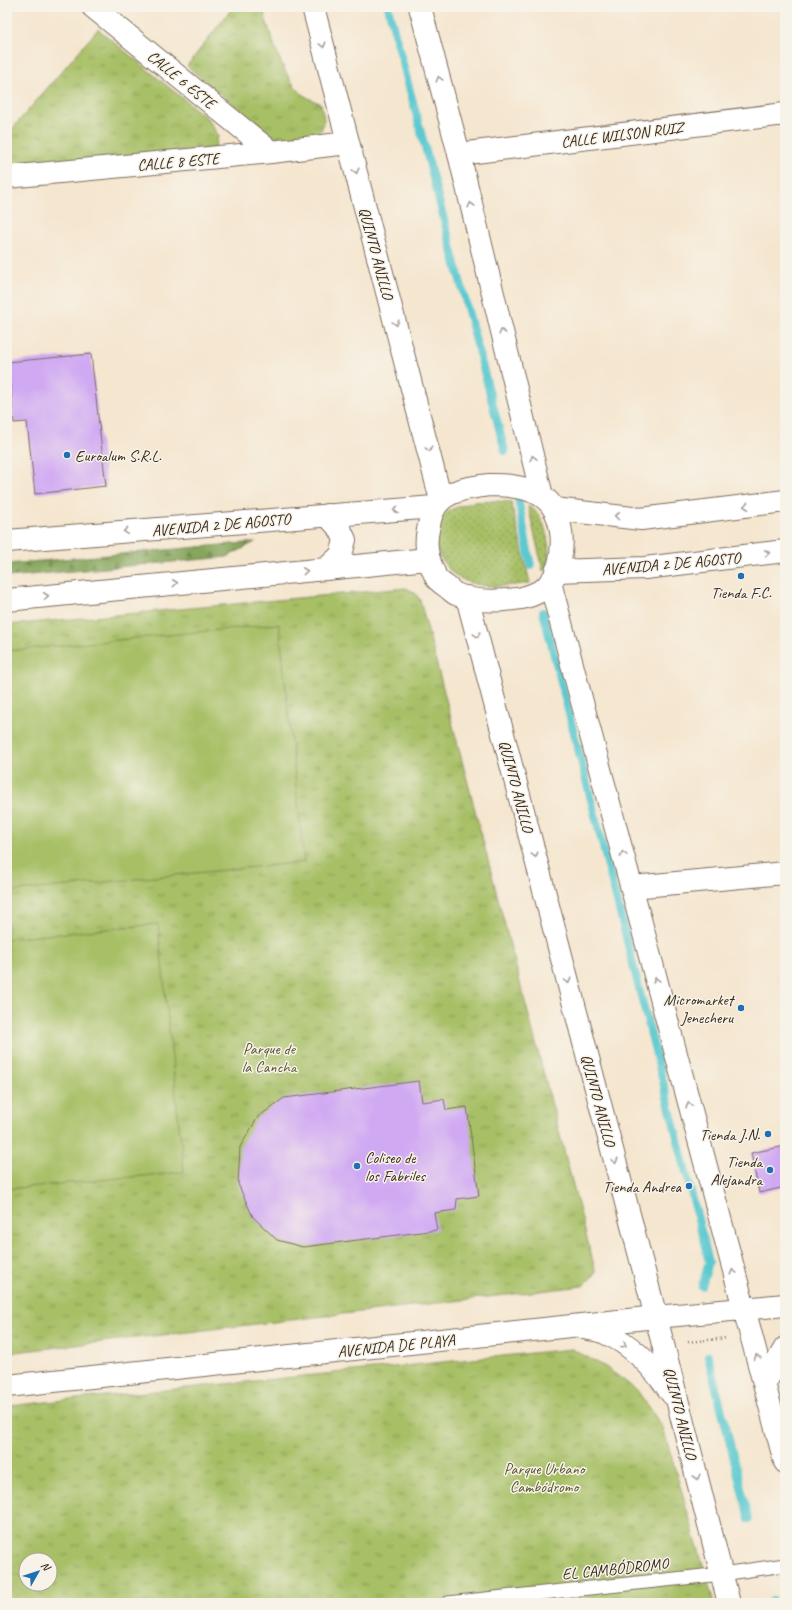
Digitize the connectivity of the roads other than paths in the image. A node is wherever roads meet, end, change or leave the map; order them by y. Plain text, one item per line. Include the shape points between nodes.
1 (93, 7) edge
2 (313, 7) edge
3 (420, 7) edge
4 (785, 114) edge
5 (348, 143) junction
6 (271, 152) junction
7 (459, 154) junction
8 (7, 177) edge
9 (548, 502) junction
10 (785, 502) edge
11 (438, 503) junction
12 (327, 515) junction
13 (7, 541) edge
14 (785, 551) edge
15 (428, 559) junction
16 (326, 569) junction
17 (553, 577) junction
18 (467, 597) junction
19 (7, 600) edge
20 (785, 873) edge
21 (632, 887) junction
22 (785, 1305) edge
23 (743, 1309) junction
24 (656, 1317) junction
25 (575, 1326) junction
26 (785, 1348) edge
27 (765, 1383) junction
28 (7, 1386) edge
29 (678, 1403) junction
30 (785, 1462) edge
31 (785, 1565) edge
32 (722, 1574) junction
33 (448, 1603) edge
34 (729, 1603) edge

1 - 6 main road, CALLE 6 ESTE
2 -> 5 main road, QUINTO ANILLO
7 -> 3 main road
4 - 7 main road, CALLE WILSON RUIZ
5 - 6 main road, CALLE 8 ESTE
5 -> 11 main road, QUINTO ANILLO
6 - 8 main road, CALLE 8 ESTE
9 -> 7 main road
10 -> 9 main road via 641,519
9 - 11 main road via 527,490 509,485 489,485 454,492
9 - 17 main road via 562,530 562,552
11 -> 12 main road, AVENIDA 2 DE AGOSTO
11 - 15 main road via 430,518 426,538
12 -> 13 main road, AVENIDA 2 DE AGOSTO
12 - 16 main road via 340,529 345,540 341,555
17 -> 14 main road, AVENIDA 2 DE AGOSTO
15 - 16 main road
15 - 18 main road via 438,580 456,594
19 -> 16 main road
17 - 18 main road via 538,592 523,598 477,600
21 -> 17 main road
18 -> 24 main road, QUINTO ANILLO
20 - 21 main road
23 -> 21 main road
22 - 23 main road, AVENIDA DE PLAYA
23 - 24 main road, AVENIDA DE PLAYA
27 -> 23 main road
24 - 25 main road, AVENIDA DE PLAYA
24 - 29 main road, QUINTO ANILLO
25 - 28 main road, AVENIDA DE PLAYA
25 -> 29 main road via 605,1333 633,1350 650,1366
26 - 27 main road
27 - 30 main road
29 -> 32 main road, QUINTO ANILLO
31 - 32 lane, EL CAMBÓDROMO
32 - 33 lane, EL CAMBÓDROMO
32 - 34 main road, QUINTO ANILLO

